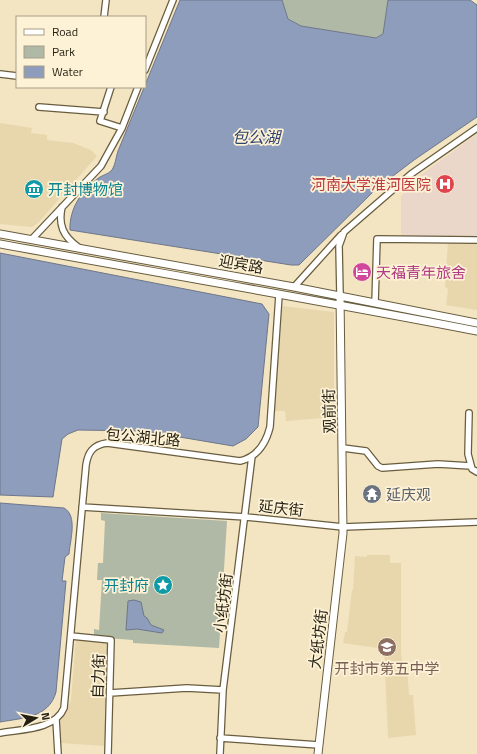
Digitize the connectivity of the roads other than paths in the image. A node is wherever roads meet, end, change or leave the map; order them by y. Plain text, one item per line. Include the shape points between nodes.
1 (106, 0) edge
2 (173, 0) edge
3 (104, 16) edge
4 (146, 68) edge
5 (0, 74) edge
6 (16, 76) edge
7 (111, 88) edge
8 (138, 88) edge
9 (39, 107) dead end
10 (104, 112) junction
11 (122, 128) junction
12 (477, 128) edge
13 (62, 206) junction
14 (344, 232) junction
15 (0, 234) edge
16 (32, 240) junction
17 (477, 240) edge
18 (0, 244) edge
19 (78, 248) junction
20 (294, 287) junction
21 (279, 295) junction
22 (340, 295) junction
23 (375, 303) junction
24 (340, 304) junction
25 (477, 323) edge
26 (477, 331) edge
27 (469, 414) dead end
28 (343, 448) junction
29 (252, 456) junction
30 (471, 466) junction
31 (477, 472) edge
32 (82, 507) junction
33 (246, 517) junction
34 (477, 522) edge
35 (343, 527) junction
36 (71, 636) junction
37 (224, 690) junction
38 (110, 693) junction
39 (56, 719) junction
40 (0, 733) edge
41 (220, 738) junction
42 (319, 745) junction
43 (58, 754) edge
44 (108, 754) edge
45 (220, 754) edge
46 (318, 754) edge

1 - 3 street
2 - 4 street
5 - 6 street
7 - 10 street
8 - 11 street
9 - 10 street
10 - 11 street via 100,121
11 - 13 street via 101,166
12 - 14 street via 411,174
13 - 16 street
13 - 19 street via 62,231
14 - 20 street
14 - 22 street via 339,246
15 - 16 main road, 迎宾路
16 - 19 main road, 迎宾路
17 - 23 street via 377,239
18 - 21 main road, 迎宾路
19 - 20 main road, 迎宾路
20 - 22 main road, 迎宾路
21 - 24 main road, 迎宾路
21 - 29 street via 270,427 263,445
22 - 23 main road, 迎宾路
22 - 24 main road, 观前街
23 - 25 main road, 迎宾路
24 - 26 main road, 迎宾路
24 - 28 main road, 观前街
27 - 30 street via 468,454
28 - 30 street via 366,451 382,468 438,464
28 - 35 main road, 观前街
29 - 32 street, 包公湖北路 via 240,461 112,443 100,444 92,449 87,458
29 - 33 street, 小纸坊街
30 - 31 street
32 - 33 street, 延庆街
32 - 36 street, 包公湖北路
33 - 35 street, 延庆街
33 - 37 street, 小纸坊街
34 - 35 street, 延庆街
35 - 42 main road, 大纸坊街
36 - 38 street, 自力街 via 111,639
36 - 39 street, 包公湖北路 via 65,704 62,713
37 - 38 street via 187,688
37 - 41 street, 小纸坊街
38 - 44 street, 自力街
39 - 40 street via 44,726
39 - 43 street
41 - 42 street
41 - 45 street, 小纸坊街
42 - 46 main road, 大纸坊街

